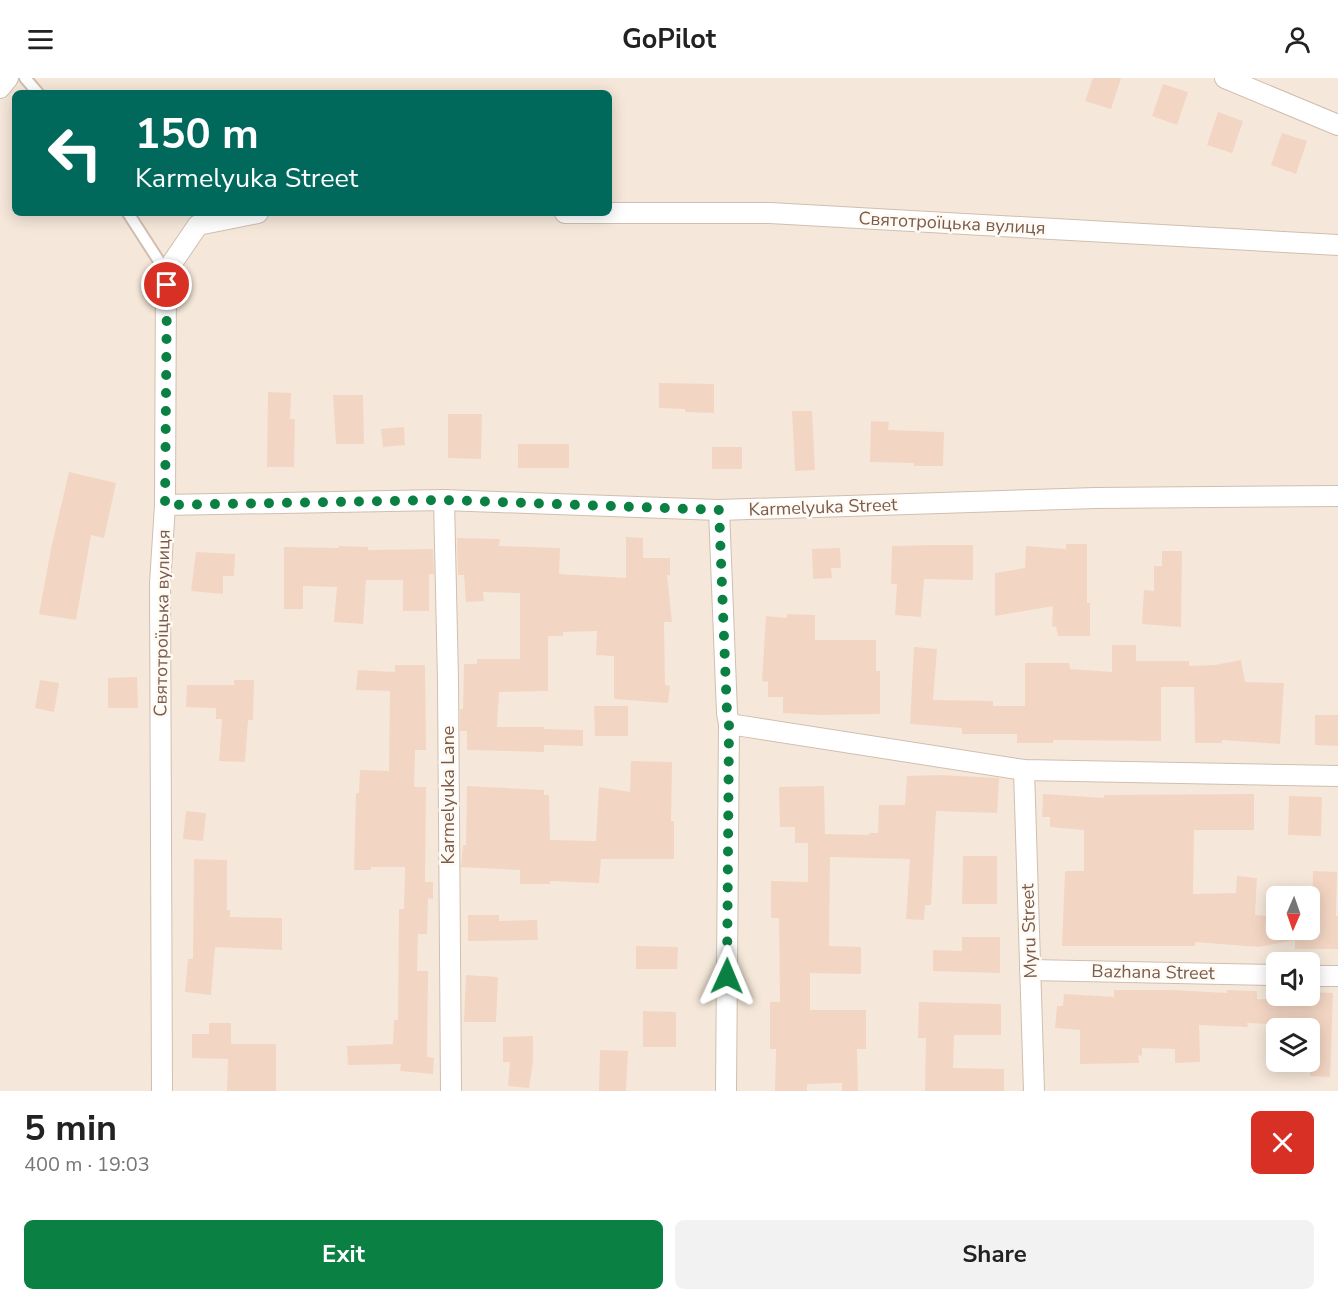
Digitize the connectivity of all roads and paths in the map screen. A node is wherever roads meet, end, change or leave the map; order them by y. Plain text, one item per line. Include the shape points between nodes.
1 (8, 78) edge
2 (25, 78) edge
3 (1225, 78) edge
4 (0, 88) edge
5 (36, 90) edge
6 (1338, 125) edge
7 (612, 213) edge
8 (130, 216) edge
9 (243, 216) edge
10 (1338, 245) edge
11 (166, 272) junction
12 (1338, 496) edge
13 (444, 500) junction
14 (165, 505) junction
15 (719, 510) junction
16 (729, 724) junction
17 (1024, 770) junction
18 (1338, 776) edge
19 (1030, 970) junction
20 (1266, 975) edge
21 (1320, 976) edge
22 (1338, 976) edge
23 (162, 1091) edge
24 (451, 1091) edge
25 (726, 1091) edge
26 (1034, 1091) edge

1 - 4 street
2 - 5 lane
3 - 6 street
7 - 10 street, Святотроїцька вулиця via 770,213
8 - 11 lane
9 - 11 street via 198,225
11 - 14 street, Святотроїцька вулиця
12 - 15 street, Karmelyuka Street via 1096,498
13 - 14 street, Karmelyuka Street
13 - 15 street, Karmelyuka Street
13 - 24 street, Karmelyuka Lane
14 - 23 street, Святотроїцька вулиця via 160,584
15 - 16 street
16 - 17 street
16 - 25 street
17 - 18 street
17 - 19 street, Myru Street
19 - 20 street, Bazhana Street
19 - 26 street, Myru Street
21 - 22 street

